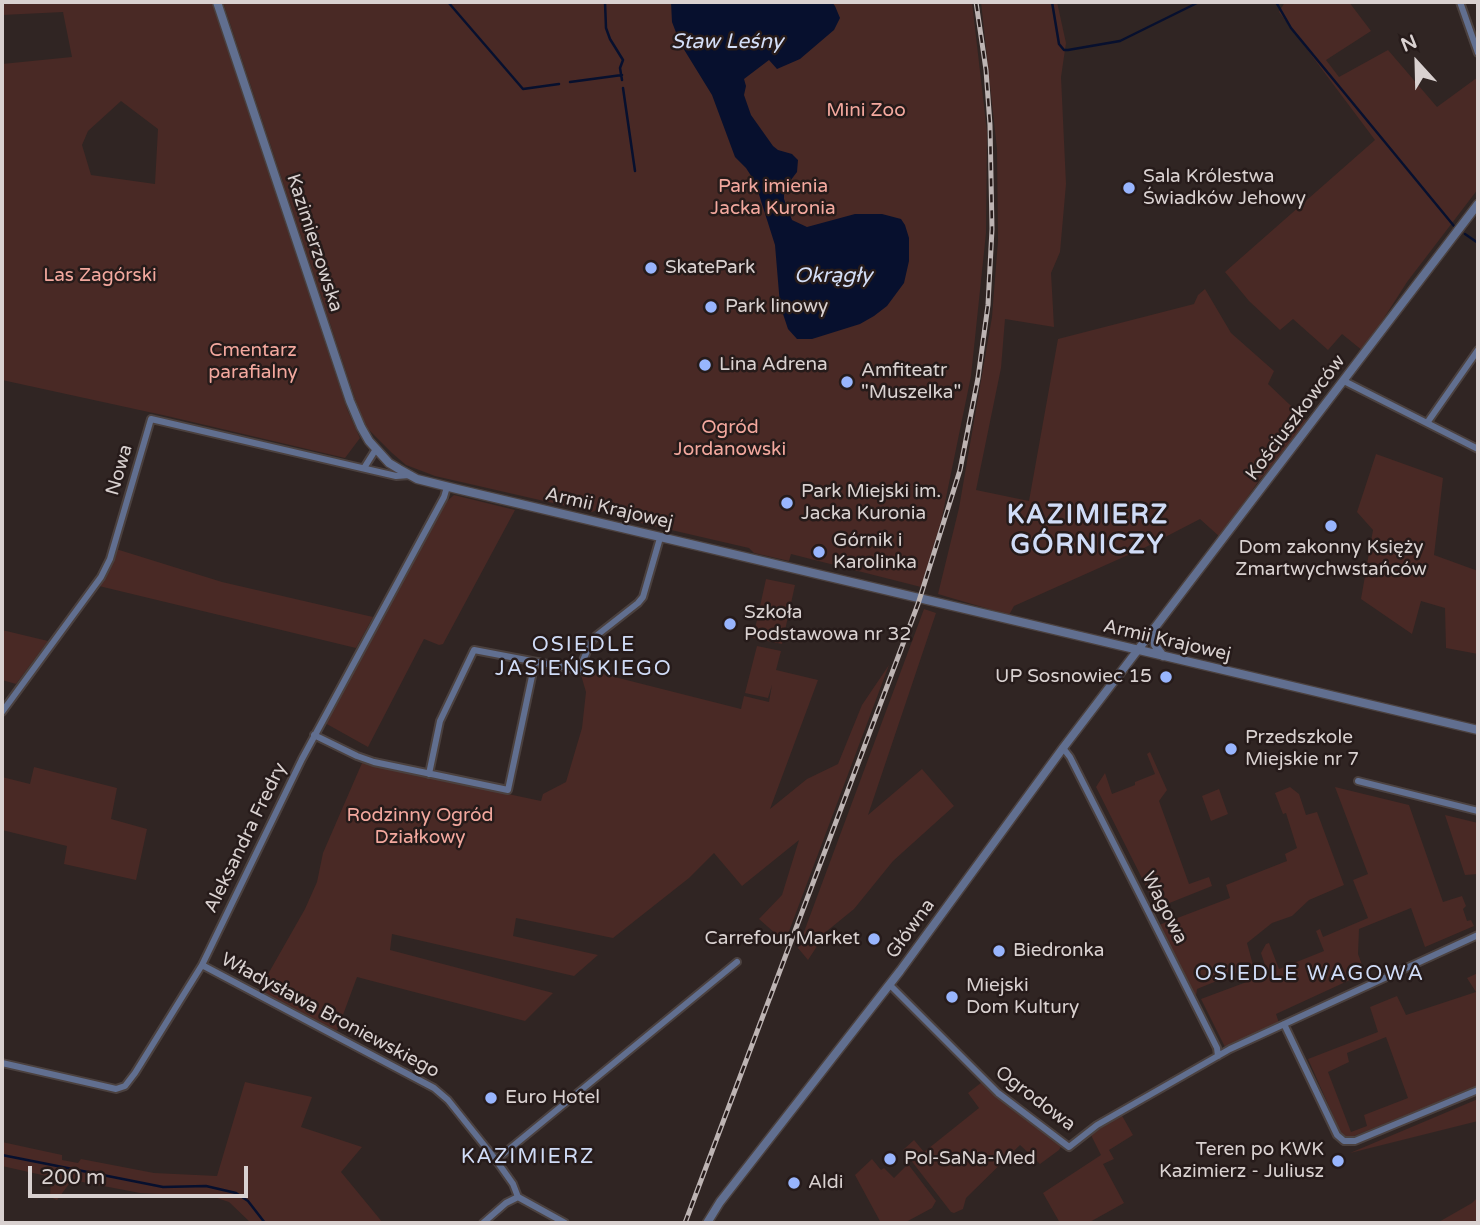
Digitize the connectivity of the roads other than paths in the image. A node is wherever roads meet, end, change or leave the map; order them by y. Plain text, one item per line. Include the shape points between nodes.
1 (217, 2) edge
2 (1460, 2) edge
3 (1478, 53) edge
4 (1478, 204) edge
5 (1478, 350) edge
6 (1343, 381) junction
7 (1427, 423) junction
8 (1478, 449) edge
9 (376, 450) junction
10 (364, 468) junction
11 (410, 475) junction
12 (447, 487) junction
13 (660, 538) junction
14 (1155, 628) junction
15 (1138, 650) junction
16 (1163, 656) junction
17 (535, 662) junction
18 (2, 712) edge
19 (1478, 730) edge
20 (314, 734) junction
21 (1063, 748) junction
22 (429, 774) junction
23 (1358, 781) dead end
24 (1478, 811) edge
25 (1478, 935) edge
26 (737, 962) dead end
27 (202, 965) junction
28 (890, 985) junction
29 (1284, 1024) junction
30 (1218, 1056) junction
31 (2, 1063) edge
32 (1478, 1090) edge
33 (496, 1160) junction
34 (518, 1197) junction
35 (483, 1223) edge
36 (565, 1223) edge
37 (707, 1223) edge

1 - 9 street, Kazimierzowska via 350,401
2 - 3 street
4 - 6 street, Kościuszkowców
5 - 7 street
6 - 7 street
6 - 14 street, Kościuszkowców
7 - 8 street
9 - 10 street
9 - 11 street, Kazimierzowska
10 - 11 street, Nowa via 396,477
10 - 18 street, Nowa via 151,419 101,577
11 - 12 street, Armii Krajowej
12 - 13 street, Armii Krajowej
12 - 20 street, Aleksandra Fredry
13 - 15 street, Armii Krajowej
13 - 17 street via 643,597 596,636 581,668 574,671
14 - 15 street, Kościuszkowców
14 - 16 street via 1155,645
15 - 16 street, Armii Krajowej
15 - 21 street, Główna
16 - 19 street, Armii Krajowej
17 - 22 street via 474,650 440,721
17 - 22 street via 508,790
20 - 22 street via 357,756
20 - 27 street, Aleksandra Fredry
21 - 28 street, Główna
21 - 30 street, Wagowa
23 - 24 street
25 - 29 street
26 - 33 street
27 - 31 street, Aleksandra Fredry via 125,1086 111,1088
27 - 33 street, Władysława Broniewskiego via 434,1088
28 - 30 street, Ogrodowa via 978,1075 1069,1147 1097,1125
28 - 37 street, Główna
29 - 30 street
29 - 32 street via 1344,1141 1363,1138
33 - 34 street, Władysława Broniewskiego
34 - 35 street
34 - 36 street

